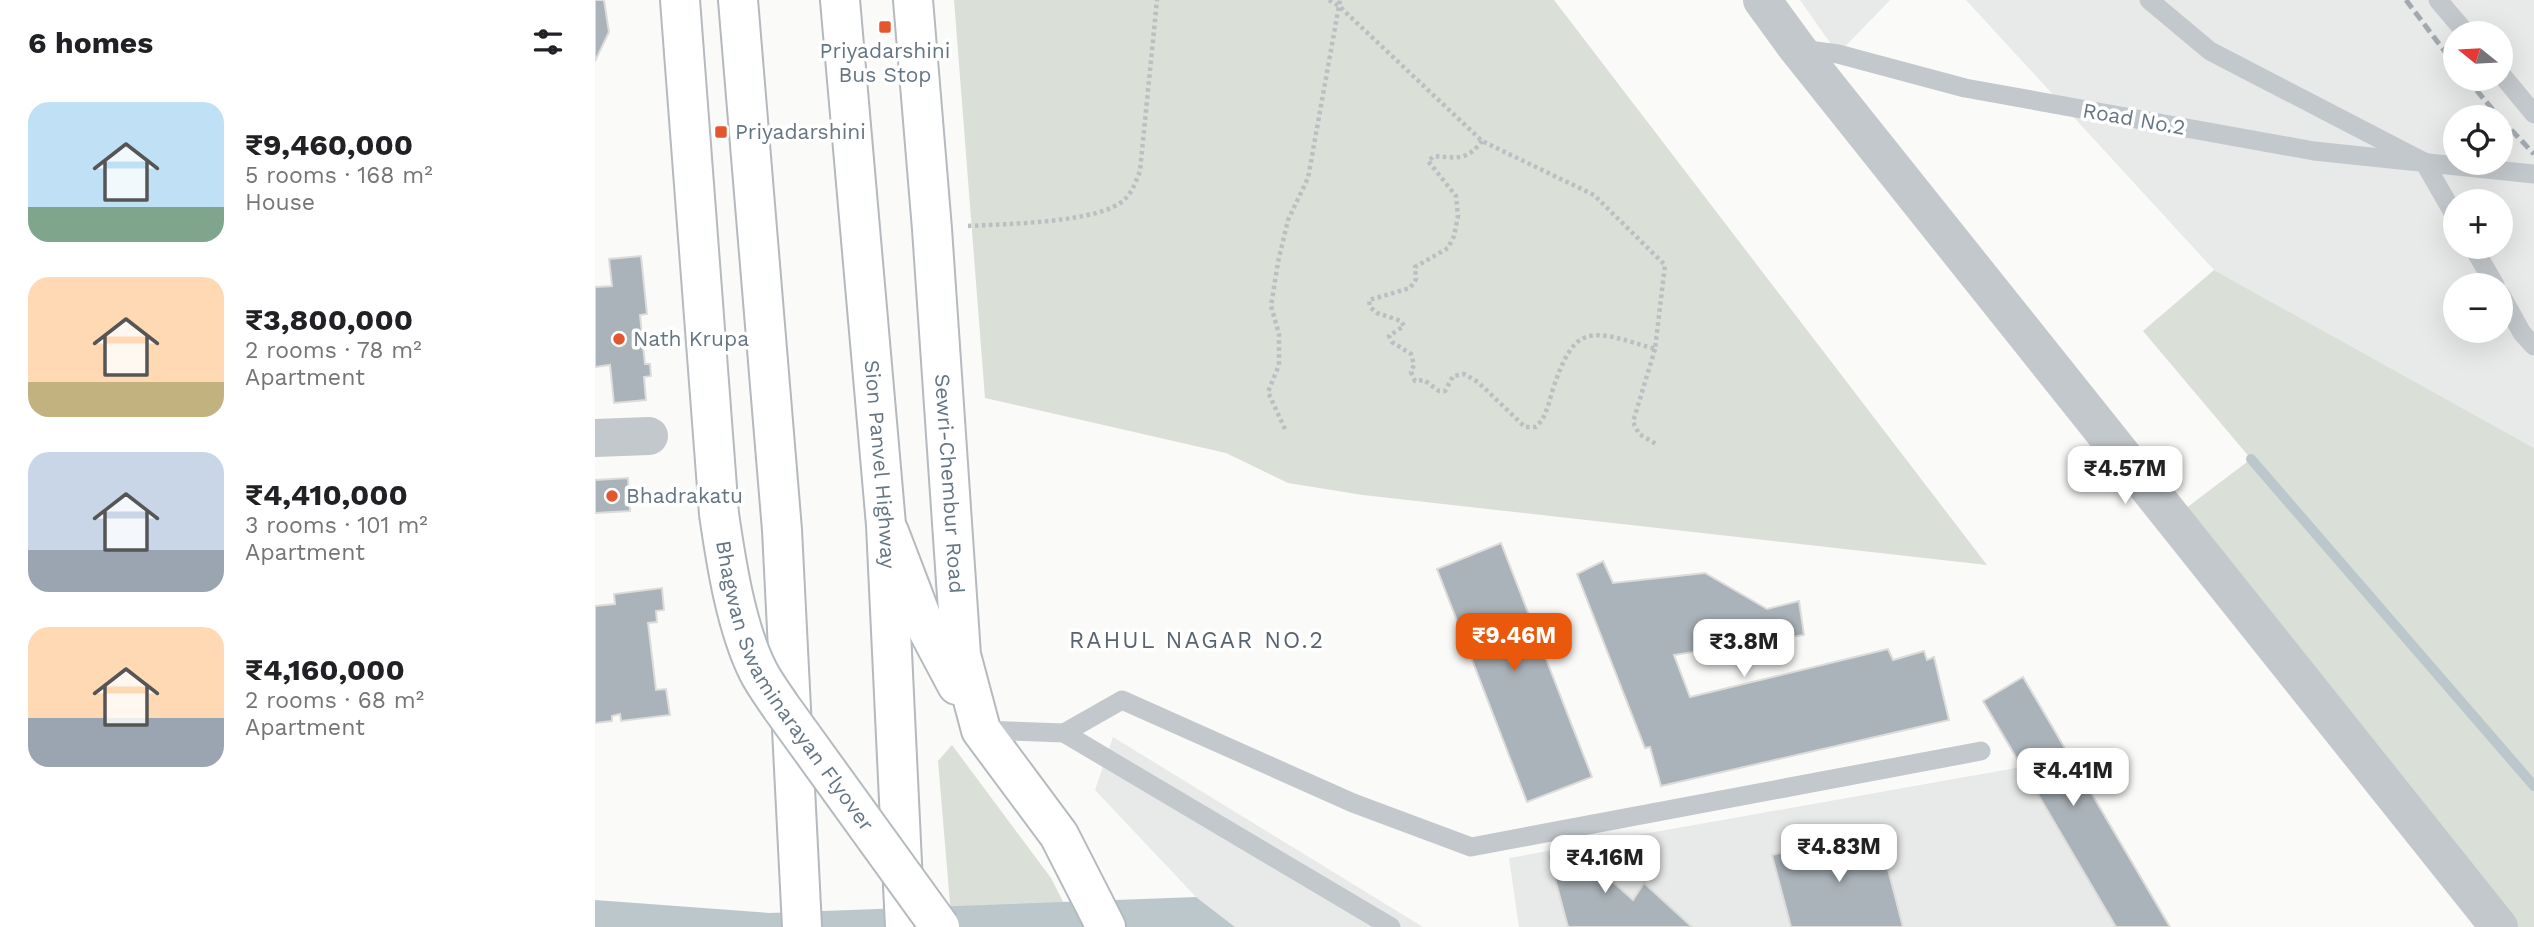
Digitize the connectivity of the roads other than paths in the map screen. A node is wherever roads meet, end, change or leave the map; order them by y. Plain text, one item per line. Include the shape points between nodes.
1 (680, 0) edge
2 (737, 0) edge
3 (840, 0) edge
4 (913, 0) edge
5 (1762, 0) edge
6 (2150, 0) edge
7 (2438, 0) edge
8 (2456, 21) edge
9 (1797, 48) junction
10 (2513, 89) edge
11 (2534, 114) edge
12 (2424, 162) junction
13 (2534, 174) edge
14 (2443, 195) edge
15 (2513, 317) edge
16 (2534, 346) edge
17 (649, 436) dead end
18 (595, 438) edge
19 (886, 524) junction
20 (981, 730) junction
21 (1064, 733) junction
22 (1981, 751) dead end
23 (802, 927) edge
24 (905, 927) edge
25 (940, 927) edge
26 (1106, 927) edge
27 (1391, 927) edge
28 (2499, 927) edge

1 - 25 main road, Bhagwan Swaminarayan Flyover, bridge via 719,514 739,617 757,670
2 - 23 main road via 782,530
3 - 19 main road, Sion Panvel Highway
4 - 20 main road, Sewri-Chembur Road via 961,655
5 - 9 street
6 - 12 lane via 2210,51
7 - 8 lane
9 - 12 lane, Road No.2 via 1838,54 1965,88 2314,151
9 - 28 street
10 - 11 lane
12 - 13 lane, Road No.2
12 - 14 lane
15 - 16 lane
17 - 18 street
19 - 20 main road via 923,621
19 - 24 main road, Sion Panvel Highway, bridge
20 - 21 lane
20 - 26 main road, Sewri-Chembur Road via 1059,835
21 - 22 lane via 1122,700 1353,803 1471,846
21 - 27 lane

